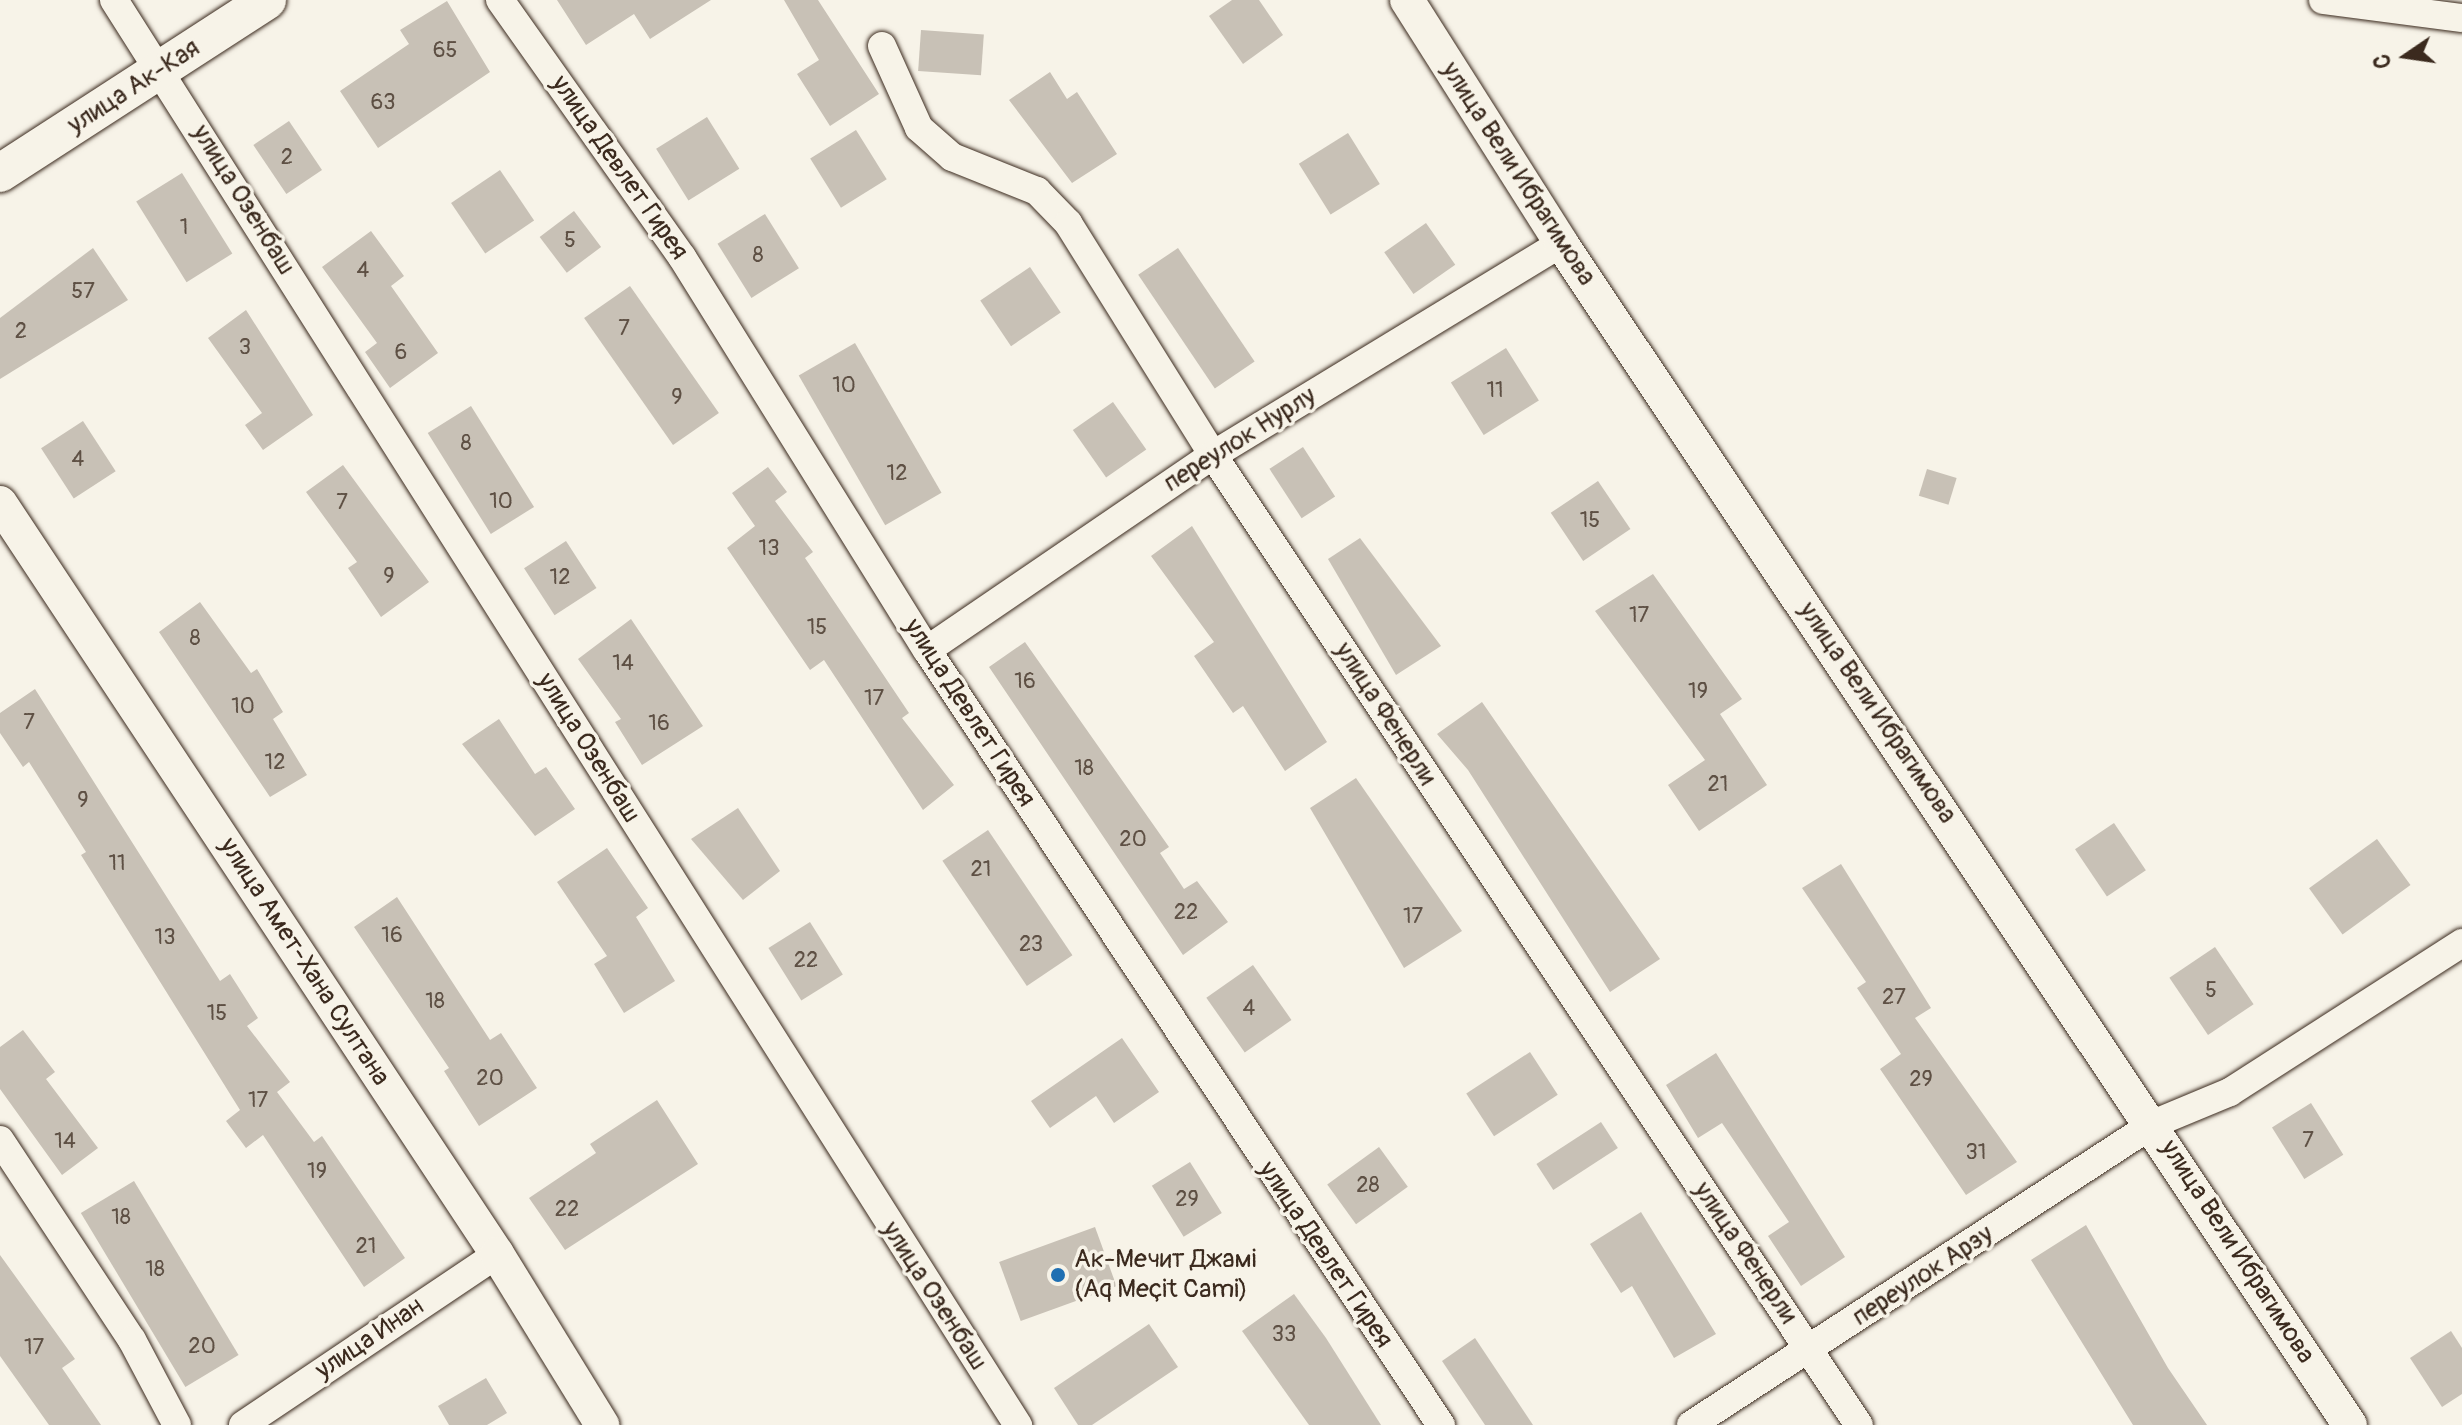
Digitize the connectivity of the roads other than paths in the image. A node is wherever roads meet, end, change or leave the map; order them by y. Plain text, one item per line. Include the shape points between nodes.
1 (114, 0) edge
2 (267, 0) edge
3 (500, 0) edge
4 (1407, 0) edge
5 (2323, 0) edge
6 (2462, 18) edge
7 (882, 46) dead end
8 (161, 70) junction
9 (0, 173) edge
10 (1561, 243) junction
11 (1213, 455) junction
12 (0, 503) edge
13 (927, 650) junction
14 (2462, 943) edge
15 (2153, 1124) junction
16 (0, 1140) edge
17 (497, 1254) junction
18 (1811, 1349) junction
19 (177, 1425) edge
20 (243, 1425) edge
21 (602, 1425) edge
22 (1018, 1425) edge
23 (1441, 1425) edge
24 (1691, 1425) edge
25 (1859, 1425) edge
26 (2350, 1425) edge

1 - 8 street, улица Озенбаш
2 - 8 main road, улица Ак-Кая
3 - 13 street, улица Девлет Гирея via 682,257
4 - 10 street, улица Вели Ибрагимова
5 - 6 street
7 - 11 street, улица Фенерли via 919,128 952,157 1037,191 1068,223
8 - 9 main road, улица Ак-Кая
8 - 22 street, улица Озенбаш
10 - 11 street, переулок Нурлу
10 - 15 street, улица Вели Ибрагимова
11 - 13 street, переулок Нурлу
11 - 18 street, улица Фенерли
12 - 17 street, улица Амет-Хана Султана
13 - 23 street, улица Девлет Гирея
14 - 15 street, переулок Арзу via 2230,1092
15 - 18 street, переулок Арзу
15 - 26 street, улица Вели Ибрагимова
16 - 19 street via 132,1340
17 - 20 street, улица Инан
17 - 21 street, улица Амет-Хана Султана
18 - 24 street, переулок Арзу
18 - 25 street, улица Фенерли

